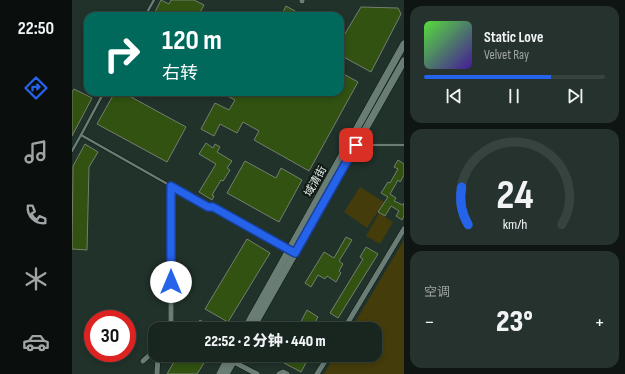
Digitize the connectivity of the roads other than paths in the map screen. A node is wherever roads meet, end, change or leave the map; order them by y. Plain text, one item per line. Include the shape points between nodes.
1 (154, 0) edge
2 (147, 12) edge
3 (404, 44) edge
4 (404, 61) edge
5 (102, 96) edge
6 (81, 135) junction
7 (348, 145) junction
8 (356, 145) junction
9 (404, 145) edge
10 (72, 151) edge
11 (171, 186) junction
12 (404, 229) edge
13 (292, 251) junction
14 (171, 322) edge
15 (249, 322) edge
16 (256, 322) edge
17 (348, 322) edge
18 (148, 356) edge
19 (143, 361) dead end
20 (158, 362) edge
21 (228, 362) edge
22 (230, 362) edge
23 (239, 362) edge
24 (325, 362) edge
25 (157, 374) edge
26 (220, 374) edge
27 (226, 374) edge
28 (257, 374) edge
29 (279, 374) edge
30 (287, 374) edge
31 (317, 374) edge

1 - 2 lane
3 - 7 street, 域清街
4 - 8 street, 域清街
5 - 6 lane
6 - 10 lane
6 - 11 lane
7 - 8 lane
7 - 13 street, 域清街
8 - 9 lane
8 - 13 street, 域清街
11 - 13 lane
11 - 14 street
12 - 17 street
13 - 15 street, 域清街
13 - 16 street, 域清街
18 - 19 street
20 - 25 street
21 - 26 street
22 - 27 street
23 - 28 street
24 - 31 street
29 - 30 street

